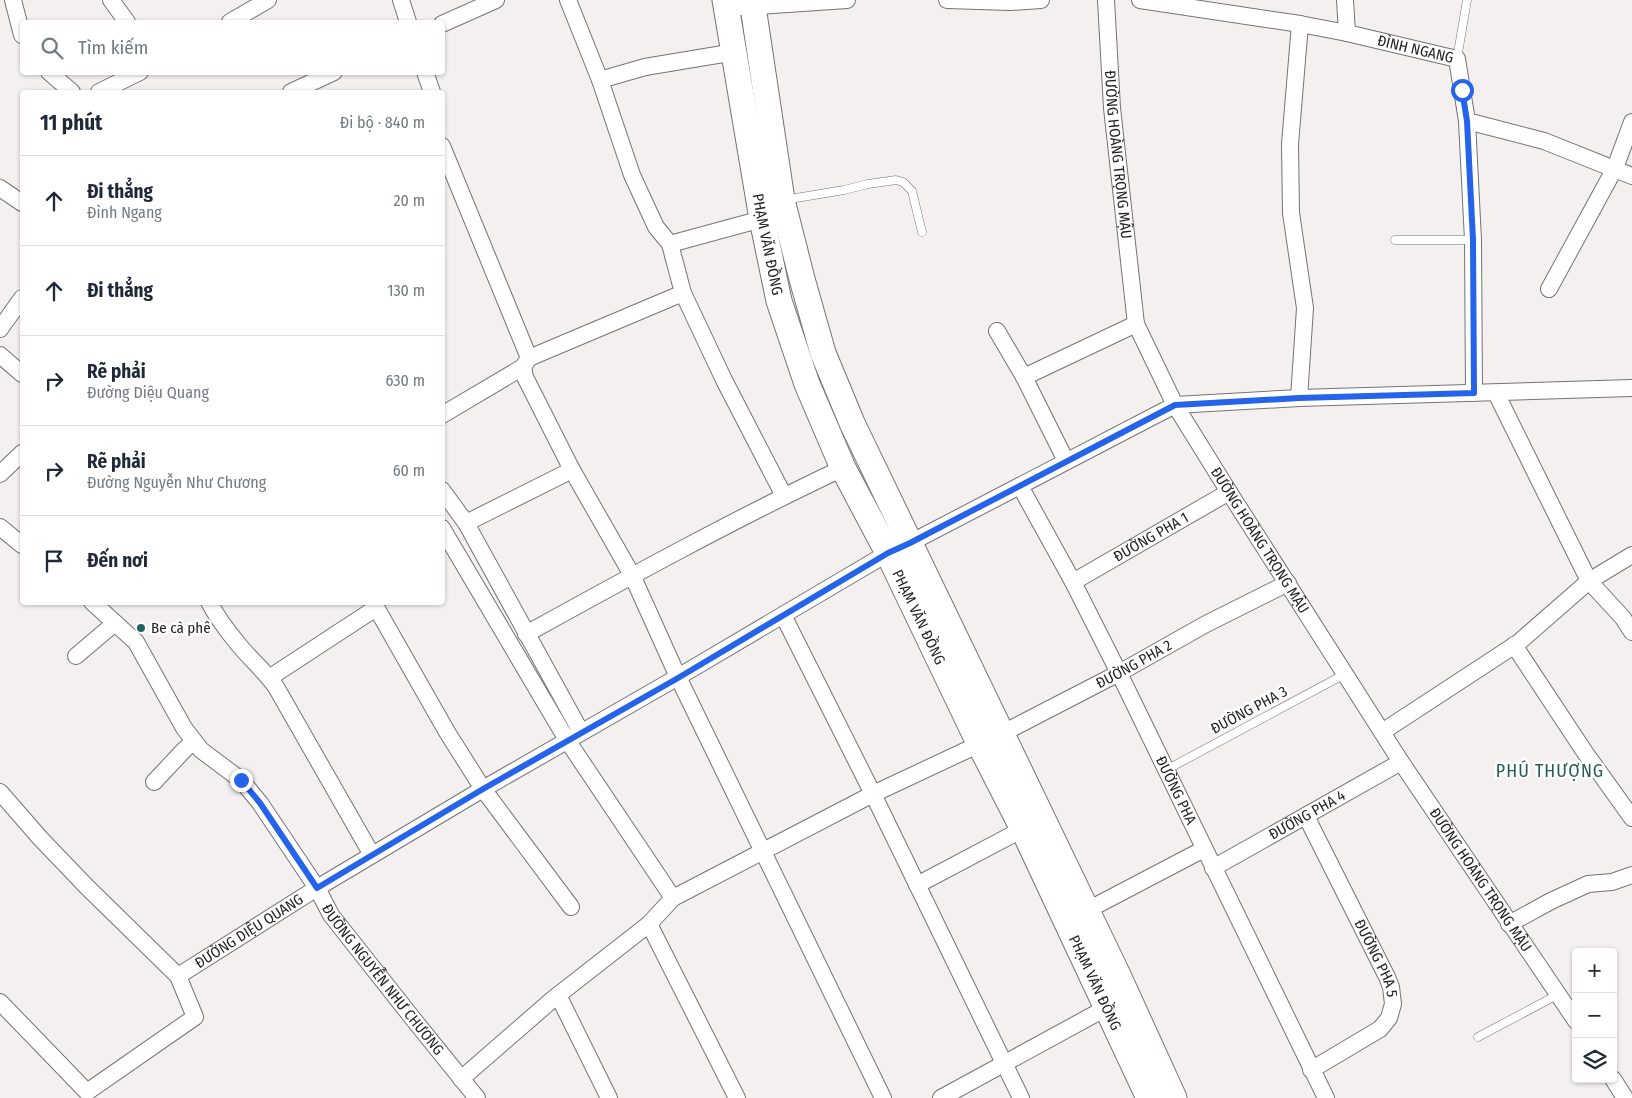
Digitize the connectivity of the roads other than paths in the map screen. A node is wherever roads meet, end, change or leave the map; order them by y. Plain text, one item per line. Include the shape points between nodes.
1 (13, 0) edge
2 (111, 0) edge
3 (268, 0) edge
4 (401, 0) edge
5 (496, 0) edge
6 (568, 0) edge
7 (847, 0) edge
8 (947, 0) edge
9 (1041, 0) edge
10 (1106, 0) edge
11 (1140, 0) edge
12 (1345, 0) edge
13 (1467, 0) edge
14 (1011, 1) edge
15 (752, 3) edge
16 (726, 4) edge
17 (126, 20) edge
18 (233, 20) edge
19 (407, 20) edge
20 (445, 23) edge
21 (1300, 24) junction
22 (20, 27) edge
23 (1346, 33) junction
24 (734, 52) junction
25 (1457, 59) junction
26 (52, 75) edge
27 (134, 75) edge
28 (328, 75) edge
29 (426, 75) edge
30 (600, 80) junction
31 (70, 90) edge
32 (102, 90) edge
33 (300, 90) edge
34 (431, 90) edge
35 (1467, 121) junction
36 (1632, 122) edge
37 (445, 154) edge
38 (1615, 168) junction
39 (1632, 176) edge
40 (0, 188) edge
41 (20, 197) edge
42 (782, 200) junction
43 (762, 219) junction
44 (922, 232) dead end
45 (1395, 240) dead end
46 (1473, 240) junction
47 (670, 244) junction
48 (1549, 289) dead end
49 (683, 293) junction
50 (20, 301) edge
51 (1136, 324) junction
52 (0, 329) edge
53 (997, 331) dead end
54 (0, 355) edge
55 (526, 362) junction
56 (20, 372) edge
57 (1024, 378) junction
58 (1632, 388) edge
59 (1474, 393) junction
60 (1496, 393) junction
61 (1299, 398) junction
62 (1175, 405) junction
63 (445, 413) edge
64 (20, 455) edge
65 (1066, 461) junction
66 (843, 468) junction
67 (572, 470) junction
68 (0, 474) edge
69 (1020, 486) junction
70 (1229, 492) junction
71 (445, 494) edge
72 (784, 496) junction
73 (466, 523) junction
74 (0, 527) edge
75 (445, 533) edge
76 (20, 543) edge
77 (910, 543) junction
78 (888, 553) junction
79 (1632, 555) edge
80 (632, 575) junction
81 (1590, 581) junction
82 (1073, 582) junction
83 (1288, 583) junction
84 (95, 605) edge
85 (211, 605) edge
86 (374, 605) edge
87 (783, 615) junction
88 (115, 623) junction
89 (1632, 632) edge
90 (526, 634) junction
91 (1514, 646) junction
92 (76, 656) dead end
93 (1119, 673) junction
94 (1345, 674) junction
95 (269, 678) junction
96 (678, 678) junction
97 (1382, 732) junction
98 (574, 736) junction
99 (990, 739) junction
100 (194, 742) junction
101 (1401, 762) junction
102 (1166, 770) junction
103 (154, 782) dead end
104 (483, 789) junction
105 (0, 792) edge
106 (873, 794) junction
107 (1306, 816) junction
108 (1632, 818) edge
109 (1023, 830) junction
110 (1204, 849) junction
111 (764, 851) junction
112 (372, 856) junction
113 (1213, 868) junction
114 (1632, 875) edge
115 (917, 885) junction
116 (317, 888) junction
117 (672, 898) junction
118 (571, 908) dead end
119 (1086, 910) junction
120 (1065, 922) junction
121 (649, 924) junction
122 (1509, 924) junction
123 (178, 976) junction
124 (1559, 994) junction
125 (558, 995) junction
126 (0, 1002) edge
127 (1106, 1008) junction
128 (1572, 1015) edge
129 (1478, 1037) dead end
130 (1003, 1064) junction
131 (1311, 1070) junction
132 (461, 1079) junction
133 (1616, 1083) edge
134 (477, 1098) edge
135 (609, 1098) edge
136 (737, 1098) edge
137 (883, 1098) edge
138 (941, 1098) edge
139 (1021, 1098) edge
140 (1149, 1098) edge
141 (1174, 1098) edge
142 (1326, 1098) edge
143 (1625, 1098) edge

1 - 22 street
2 - 17 street
3 - 18 street
4 - 19 street
5 - 20 street
6 - 30 street
7 - 15 street
8 - 14 street
9 - 14 street
10 - 51 street, ĐƯỜNG HOÀNG TRỌNG MẬU via 1112,108
11 - 21 street, ĐÌNH NGANG
12 - 23 street
13 - 25 lane
15 - 16 street
15 - 42 main road, PHẠM VĂN ĐỒNG
16 - 24 main road, PHẠM VĂN ĐỒNG
21 - 23 street, ĐÌNH NGANG
21 - 61 street via 1290,144 1291,213 1305,308
23 - 25 street, ĐÌNH NGANG
24 - 30 street via 645,67
24 - 43 main road, PHẠM VĂN ĐỒNG
25 - 35 street, ĐÌNH NGANG
26 - 31 street
27 - 32 street
28 - 33 street
29 - 34 street
30 - 47 street via 632,175 656,227
35 - 38 street via 1544,141
35 - 46 street, ĐÌNH NGANG
36 - 38 street
37 - 55 street
38 - 39 street
38 - 48 street
40 - 41 street
42 - 44 lane via 896,180 912,192
42 - 77 main road, PHẠM VĂN ĐỒNG via 823,353 852,423
43 - 47 street
43 - 66 main road, PHẠM VĂN ĐỒNG via 779,301 807,384
45 - 46 lane
46 - 59 street, ĐÌNH NGANG
47 - 49 street
49 - 55 street
49 - 72 street
50 - 52 street
51 - 57 street
51 - 62 street, ĐƯỜNG HOÀNG TRỌNG MẬU
53 - 57 street
54 - 56 street
55 - 63 street
55 - 67 street via 525,377
57 - 65 street
58 - 60 street, ĐƯỜNG DIỆU QUANG
59 - 60 street, ĐƯỜNG DIỆU QUANG
59 - 61 street, ĐƯỜNG DIỆU QUANG
60 - 81 street
61 - 62 street, ĐƯỜNG DIỆU QUANG
62 - 65 street, ĐƯỜNG DIỆU QUANG
62 - 70 street, ĐƯỜNG HOÀNG TRỌNG MẬU
64 - 68 street
65 - 69 street, ĐƯỜNG DIỆU QUANG
66 - 72 street
66 - 78 main road, PHẠM VĂN ĐỒNG
67 - 73 street
67 - 80 street
69 - 77 street, ĐƯỜNG DIỆU QUANG
69 - 82 street, ĐƯỜNG PHA
70 - 82 street, ĐƯỜNG PHA 1
70 - 83 street, ĐƯỜNG HOÀNG TRỌNG MẬU
71 - 73 street
72 - 80 street
73 - 90 street
74 - 76 street
75 - 98 street
77 - 78 street, ĐƯỜNG DIỆU QUANG
77 - 99 main road, PHẠM VĂN ĐỒNG
78 - 87 street, ĐƯỜNG DIỆU QUANG
78 - 99 main road, PHẠM VĂN ĐỒNG
79 - 81 street
80 - 90 street
80 - 96 street
81 - 89 street
81 - 91 street
82 - 93 street, ĐƯỜNG PHA
83 - 93 street, ĐƯỜNG PHA 2
83 - 94 street, ĐƯỜNG HOÀNG TRỌNG MẬU
84 - 88 street, ĐƯỜNG NGUYỄN NHƯ CHƯƠNG
85 - 95 street via 239,646
86 - 95 street
86 - 104 street
87 - 96 street, ĐƯỜNG DIỆU QUANG
87 - 106 street
88 - 92 street
88 - 100 street, ĐƯỜNG NGUYỄN NHƯ CHƯƠNG via 136,642
90 - 98 street
91 - 97 street
91 - 108 street
93 - 99 street, ĐƯỜNG PHA 2
93 - 102 street, ĐƯỜNG PHA
94 - 97 street, ĐƯỜNG HOÀNG TRỌNG MẬU
94 - 102 lane, ĐƯỜNG PHA 3
95 - 112 street
96 - 98 street, ĐƯỜNG DIỆU QUANG
96 - 111 street
97 - 101 street, ĐƯỜNG HOÀNG TRỌNG MẬU
98 - 104 street, ĐƯỜNG DIỆU QUANG
98 - 117 street
99 - 106 street, ĐƯỜNG PHA 2
99 - 109 main road, PHẠM VĂN ĐỒNG
99 - 119 main road, PHẠM VĂN ĐỒNG
100 - 103 street
100 - 116 street, ĐƯỜNG NGUYỄN NHƯ CHƯƠNG via 241,780
101 - 107 street, ĐƯỜNG PHA 4
101 - 122 street, ĐƯỜNG HOÀNG TRỌNG MẬU
102 - 110 street, ĐƯỜNG PHA
104 - 112 street, ĐƯỜNG DIỆU QUANG
104 - 118 street
105 - 123 street via 86,886
106 - 111 street, ĐƯỜNG PHA 2
106 - 115 street
107 - 113 street, ĐƯỜNG PHA 4
107 - 131 street, ĐƯỜNG PHA 5 via 1387,977 1394,1004 1380,1029
109 - 115 street
109 - 120 main road, PHẠM VĂN ĐỒNG
110 - 113 street, ĐƯỜNG PHA
110 - 119 street
111 - 117 street, ĐƯỜNG PHA 2
111 - 137 street
112 - 116 street, ĐƯỜNG DIỆU QUANG
113 - 131 street, ĐƯỜNG PHA
114 - 122 street via 1612,882 1588,884
115 - 130 street
116 - 123 street, ĐƯỜNG DIỆU QUANG
116 - 132 street, ĐƯỜNG NGUYỄN NHƯ CHƯƠNG via 332,915
117 - 121 street
119 - 120 street
119 - 141 main road, PHẠM VĂN ĐỒNG
120 - 127 main road, PHẠM VĂN ĐỒNG
121 - 125 street
121 - 136 street
122 - 124 street, ĐƯỜNG HOÀNG TRỌNG MẬU
123 - 126 street via 195,1017 87,1092
124 - 128 street, ĐƯỜNG HOÀNG TRỌNG MẬU
124 - 129 lane
125 - 132 street
125 - 135 street
127 - 130 street
127 - 140 main road, PHẠM VĂN ĐỒNG
130 - 138 street
130 - 139 street
131 - 142 street, ĐƯỜNG PHA
132 - 134 street, ĐƯỜNG NGUYỄN NHƯ CHƯƠNG
133 - 143 street

